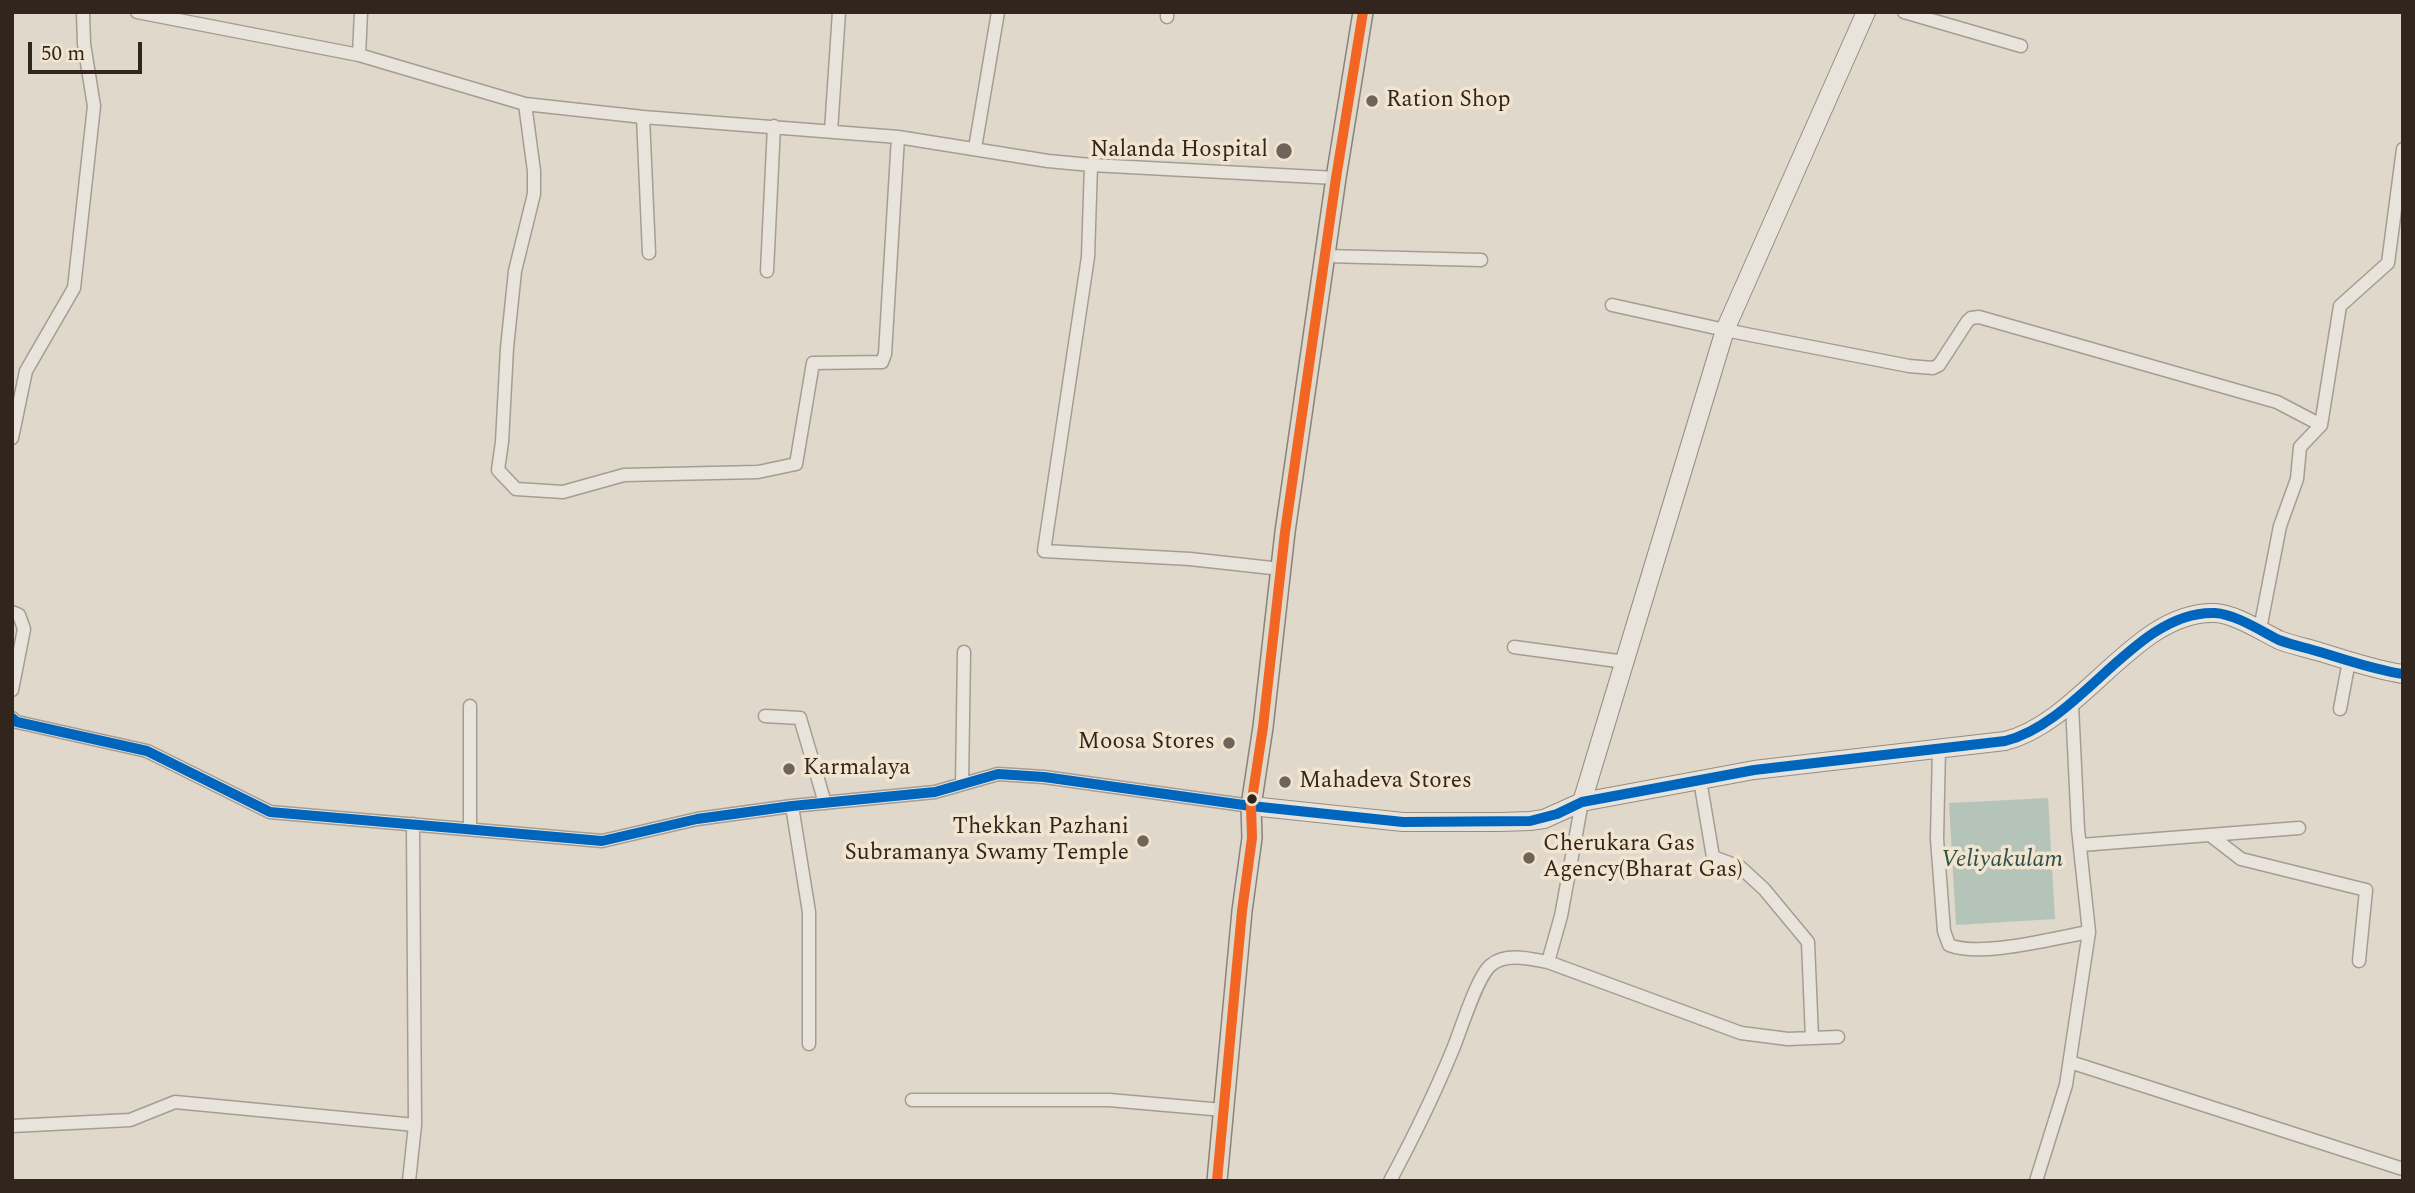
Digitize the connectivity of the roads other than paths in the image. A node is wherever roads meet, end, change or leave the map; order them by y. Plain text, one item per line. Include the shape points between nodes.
1 (83, 12) edge
2 (137, 12) edge
3 (361, 12) edge
4 (839, 12) edge
5 (999, 12) edge
6 (1363, 12) edge
7 (1866, 12) edge
8 (1904, 12) edge
9 (2021, 46) dead end
10 (359, 55) junction
11 (525, 104) junction
12 (643, 117) junction
13 (775, 126) junction
14 (831, 131) junction
15 (898, 137) junction
16 (975, 148) junction
17 (2403, 149) edge
18 (1091, 165) junction
19 (1336, 178) junction
20 (2398, 227) edge
21 (649, 253) dead end
22 (1325, 256) junction
23 (1481, 260) dead end
24 (767, 271) dead end
25 (1612, 304) dead end
26 (1725, 330) junction
27 (2321, 425) junction
28 (12, 438) edge
29 (1281, 569) junction
30 (12, 612) edge
31 (2260, 629) junction
32 (1514, 647) dead end
33 (964, 652) dead end
34 (2349, 661) junction
35 (1625, 662) junction
36 (2403, 674) edge
37 (12, 690) edge
38 (2072, 705) junction
39 (470, 706) dead end
40 (2340, 709) dead end
41 (765, 716) dead end
42 (12, 718) edge
43 (1939, 748) junction
44 (1700, 780) junction
45 (962, 784) junction
46 (1583, 802) junction
47 (825, 803) junction
48 (792, 806) junction
49 (1251, 806) junction
50 (413, 824) junction
51 (2299, 828) dead end
52 (470, 829) junction
53 (2210, 835) junction
54 (2081, 845) junction
55 (2090, 932) junction
56 (2359, 961) dead end
57 (1548, 962) junction
58 (1838, 1037) dead end
59 (1812, 1038) junction
60 (809, 1044) dead end
61 (2070, 1062) junction
62 (912, 1100) dead end
63 (1223, 1110) junction
64 (415, 1125) junction
65 (12, 1126) edge
66 (2403, 1170) edge
67 (409, 1181) edge
68 (1217, 1181) edge
69 (1390, 1181) edge
70 (2036, 1181) edge

1 - 28 street via 94,106 74,288 26,371
2 - 10 street
3 - 10 street
4 - 14 street
5 - 16 street
6 - 19 main road
7 - 26 main road
8 - 9 street
10 - 11 street
11 - 12 street
11 - 15 street via 534,194 516,271 498,470 516,489 563,492 624,475 758,472 796,464 813,363 882,362 885,354
12 - 13 street
12 - 21 street
13 - 14 street
13 - 24 street
14 - 15 street
15 - 16 street
16 - 18 street
17 - 20 street
18 - 19 street
18 - 29 street via 1088,257 1044,551
19 - 22 main road
20 - 27 street via 2388,264 2340,306
22 - 23 street
22 - 29 main road
25 - 26 street
26 - 27 street via 1933,368 1966,322 1979,317 2277,402
26 - 35 main road
27 - 31 street via 2300,447 2297,479 2280,526
29 - 49 main road
30 - 37 street via 19,615 24,629
31 - 34 main road via 2280,640
31 - 38 main road via 2218,613 2178,620 2137,645
32 - 35 street
33 - 45 street
34 - 36 main road
34 - 40 street
35 - 46 main road
38 - 43 main road via 2019,737
38 - 54 street
39 - 52 street
41 - 47 street via 800,719
42 - 50 street via 147,751 270,812
43 - 44 main road
43 - 55 street via 1937,839 1949,945 1962,950 2007,947
44 - 46 main road
44 - 59 street via 1713,857 1740,867 1808,942
45 - 47 street via 915,795
45 - 49 street via 998,774 1044,776
46 - 49 main road via 1544,818 1500,822 1403,822
46 - 57 street
47 - 48 street
48 - 52 street via 697,819 603,841
48 - 60 street via 809,912
49 - 63 main road via 1252,838
50 - 52 street
50 - 64 street
51 - 53 street
53 - 54 street
53 - 56 street via 2241,859 2366,890
54 - 55 street
55 - 61 street
57 - 59 street via 1741,1033 1788,1040
57 - 69 street via 1505,958 1489,966
58 - 59 street
61 - 66 street
61 - 70 street
62 - 63 street via 1109,1100
63 - 68 main road
64 - 65 street via 175,1102 130,1120
64 - 67 street

